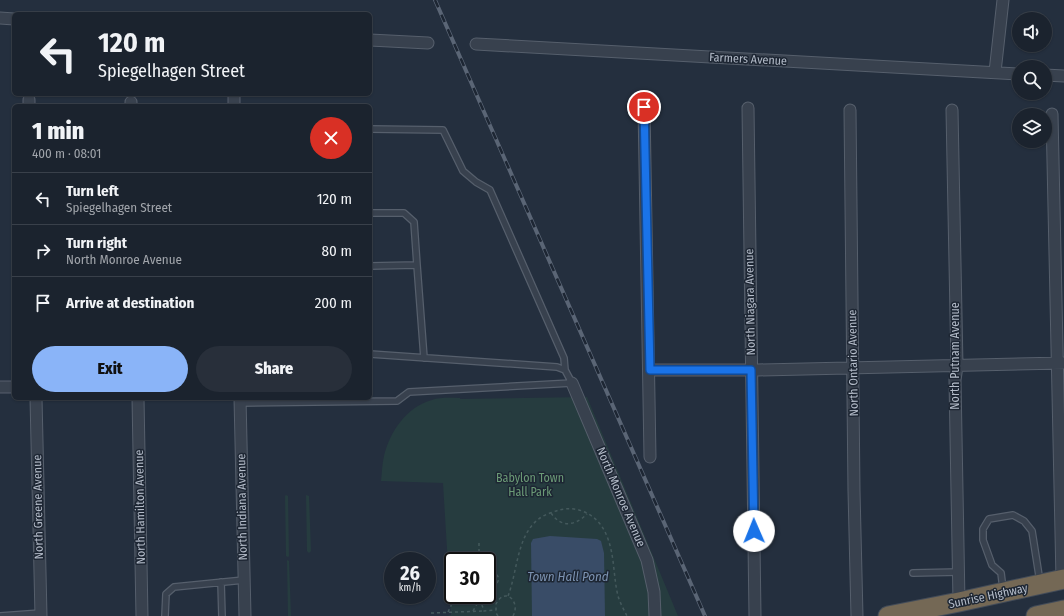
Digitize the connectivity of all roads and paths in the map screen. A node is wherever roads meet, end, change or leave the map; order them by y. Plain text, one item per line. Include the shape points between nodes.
1 (1003, 0) edge
2 (0, 18) edge
3 (12, 19) edge
4 (372, 40) edge
5 (428, 44) dead end
6 (476, 44) dead end
7 (995, 72) junction
8 (1012, 73) edge
9 (1052, 75) edge
10 (1064, 76) edge
11 (644, 107) dead end
12 (748, 108) dead end
13 (850, 110) dead end
14 (952, 110) dead end
15 (1052, 114) dead end
16 (372, 129) edge
17 (372, 213) edge
18 (417, 265) junction
19 (372, 266) edge
20 (372, 354) edge
21 (424, 358) junction
22 (1061, 363) edge
23 (957, 366) junction
24 (853, 368) junction
25 (565, 370) junction
26 (650, 370) junction
27 (751, 370) junction
28 (572, 383) junction
29 (0, 387) edge
30 (12, 387) edge
31 (36, 400) edge
32 (138, 400) edge
33 (240, 401) edge
34 (650, 457) dead end
35 (551, 513) junction
36 (588, 513) junction
37 (479, 543) dead end
38 (479, 552) edge
39 (959, 572) junction
40 (913, 573) dead end
41 (244, 580) junction
42 (221, 582) junction
43 (1040, 584) junction
44 (1004, 592) junction
45 (508, 596) junction
46 (1062, 596) edge
47 (959, 602) junction
48 (452, 604) edge
49 (477, 604) edge
50 (482, 604) edge
51 (484, 610) junction
52 (496, 610) junction
53 (473, 611) junction
54 (448, 612) junction
55 (431, 613) dead end
56 (41, 615) edge
57 (0, 616) edge
58 (142, 616) edge
59 (165, 616) edge
60 (222, 616) edge
61 (245, 616) edge
62 (498, 616) edge
63 (513, 616) edge
64 (627, 616) edge
65 (654, 616) edge
66 (755, 616) edge
67 (857, 616) edge
68 (888, 616) edge
69 (1036, 616) edge

1 - 7 street
2 - 3 street
4 - 5 street
6 - 7 street, Farmers Avenue
7 - 8 street, Farmers Avenue
9 - 10 street
11 - 26 street
12 - 27 street, North Niagara Avenue
13 - 24 street, North Ontario Avenue
14 - 23 street, North Putnam Avenue
15 - 22 street
16 - 25 lane via 443,130 463,171 490,190 564,358
17 - 18 lane via 404,212 414,222
18 - 19 lane
18 - 21 lane
20 - 21 lane
21 - 25 lane via 557,367
22 - 23 street
22 - 46 street
23 - 24 street
23 - 39 street, North Putnam Avenue via 955,380
24 - 27 street
24 - 67 street, North Ontario Avenue
25 - 28 lane
26 - 27 street
26 - 34 street
27 - 66 street, North Niagara Avenue
28 - 33 lane via 409,392 397,401
28 - 65 street, North Monroe Avenue via 647,560 654,592
29 - 30 street
31 - 56 street, North Greene Avenue
32 - 58 street, North Hamilton Avenue
33 - 41 street, North Indiana Avenue
35 - 36 path via 571,508
35 - 36 path via 563,523 570,524
35 - 45 path via 535,522 526,533
36 - 64 path via 602,525 606,534 618,596
37 - 38 path
39 - 40 lane
39 - 47 street, North Putnam Avenue
41 - 42 lane
41 - 61 street, North Indiana Avenue
42 - 59 lane via 174,587 166,594
42 - 60 lane
43 - 44 highway, Sunrise Highway
43 - 44 lane via 1032,531 1024,520 1013,515 989,519 983,529 983,540 992,565 1001,573
43 - 46 highway, Sunrise Highway
44 - 47 highway, Sunrise Highway
45 - 52 path via 498,600
45 - 63 path via 515,604
46 - 69 highway
47 - 68 highway, Sunrise Highway
48 - 54 path
49 - 53 path
50 - 51 path
51 - 52 path
51 - 53 path
52 - 62 path
53 - 54 path
54 - 55 path
56 - 57 lane

